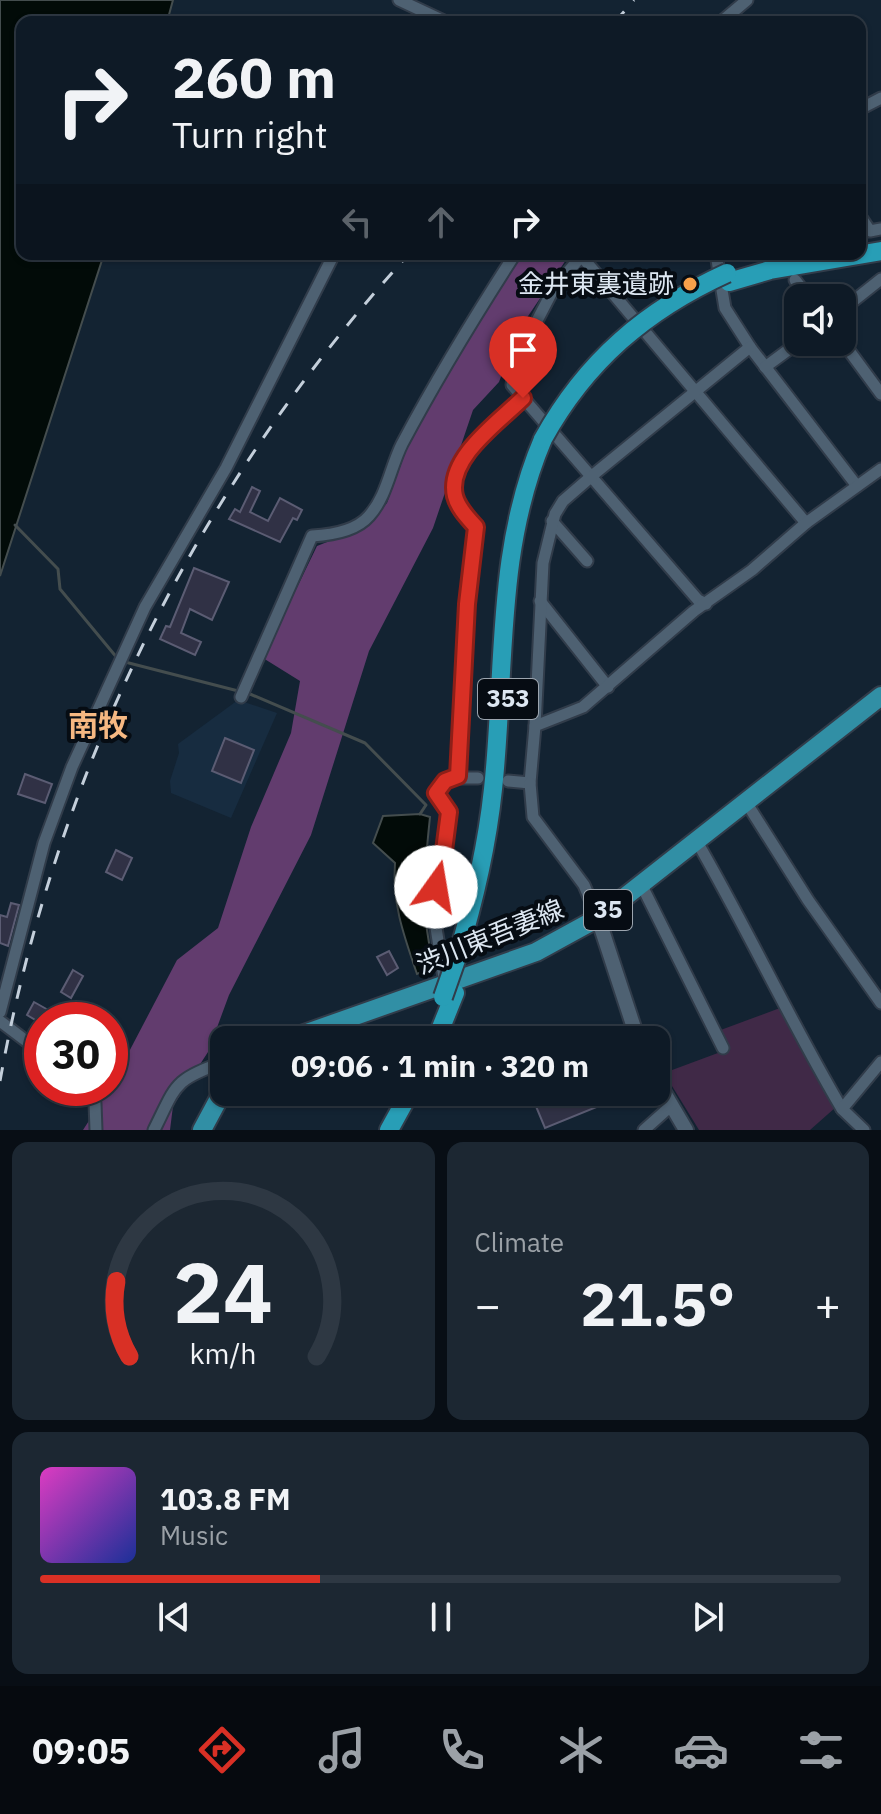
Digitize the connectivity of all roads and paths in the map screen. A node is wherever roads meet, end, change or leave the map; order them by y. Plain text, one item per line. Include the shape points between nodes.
1 (399, 0) edge
2 (747, 0) edge
3 (433, 16) edge
4 (728, 16) edge
5 (331, 260) edge
6 (511, 260) edge
7 (579, 260) edge
8 (586, 260) edge
9 (717, 260) edge
10 (784, 260) edge
11 (820, 260) edge
12 (728, 278) junction
13 (881, 279) edge
14 (795, 280) dead end
15 (798, 284) edge
16 (856, 299) edge
17 (750, 347) junction
18 (784, 353) edge
19 (853, 356) edge
20 (765, 367) junction
21 (694, 392) junction
22 (881, 394) edge
23 (523, 398) junction
24 (881, 469) edge
25 (593, 475) junction
26 (857, 486) junction
27 (552, 521) junction
28 (806, 523) junction
29 (587, 561) dead end
30 (540, 601) junction
31 (706, 604) junction
32 (608, 687) junction
33 (881, 696) edge
34 (241, 697) dead end
35 (535, 726) junction
36 (458, 776) junction
37 (478, 778) dead end
38 (508, 781) dead end
39 (530, 783) junction
40 (746, 802) junction
41 (696, 840) junction
42 (641, 884) junction
43 (598, 918) junction
44 (462, 958) junction
45 (445, 985) junction
46 (881, 1003) edge
47 (0, 1012) edge
48 (0, 1021) edge
49 (327, 1026) edge
50 (432, 1026) edge
51 (440, 1026) edge
52 (633, 1026) edge
53 (24, 1039) edge
54 (723, 1048) dead end
55 (881, 1062) edge
56 (210, 1069) edge
57 (670, 1102) edge
58 (672, 1105) junction
59 (95, 1106) edge
60 (215, 1106) edge
61 (392, 1106) edge
62 (402, 1106) edge
63 (842, 1109) junction
64 (96, 1130) edge
65 (154, 1130) edge
66 (202, 1130) edge
67 (379, 1130) edge
68 (389, 1130) edge
69 (644, 1130) edge
70 (686, 1130) edge
71 (864, 1130) edge

1 - 3 street
2 - 4 street
5 - 47 street via 226,468 168,563 72,767 44,843
6 - 34 street via 455,346 400,449 383,497 367,519 332,535 312,536
7 - 23 street via 553,290 515,363 511,378
8 - 21 street
9 - 17 street via 725,308
10 - 12 highway, 353
11 - 12 highway, 353
12 - 44 highway, 353 via 632,340 548,440 524,523 513,595 503,788 488,878
13 - 16 street
14 - 15 street
17 - 20 street
17 - 21 street
18 - 20 street
19 - 22 street
20 - 26 street
21 - 25 street
21 - 28 street
23 - 25 street
23 - 36 street via 465,457 455,479 456,500 476,527
24 - 26 street
25 - 27 street via 563,501
25 - 31 street
26 - 28 street
27 - 29 street
27 - 30 street
28 - 31 street
30 - 32 street
30 - 35 street
31 - 32 street
32 - 35 street via 583,707
33 - 40 main road, 渋川東吾妻線 / 35
35 - 39 street
36 - 37 street
36 - 45 street via 436,793 449,812 432,903
38 - 39 street
39 - 43 street via 533,817 584,885
40 - 41 main road, 渋川東吾妻線 / 35
40 - 46 street
41 - 42 main road, 渋川東吾妻線 / 35
41 - 63 street
42 - 43 main road, 渋川東吾妻線 / 35
42 - 54 street
43 - 45 main road, 渋川東吾妻線 / 35 via 536,952
43 - 52 street
44 - 50 highway, 353, bridge
44 - 51 highway, 353
45 - 49 main road, 渋川東吾妻線 / 35
48 - 53 street
55 - 63 street
56 - 65 street via 174,1087
57 - 58 street
58 - 69 street
58 - 70 street
59 - 64 street
60 - 66 main road
61 - 67 highway
62 - 68 highway
63 - 71 street

